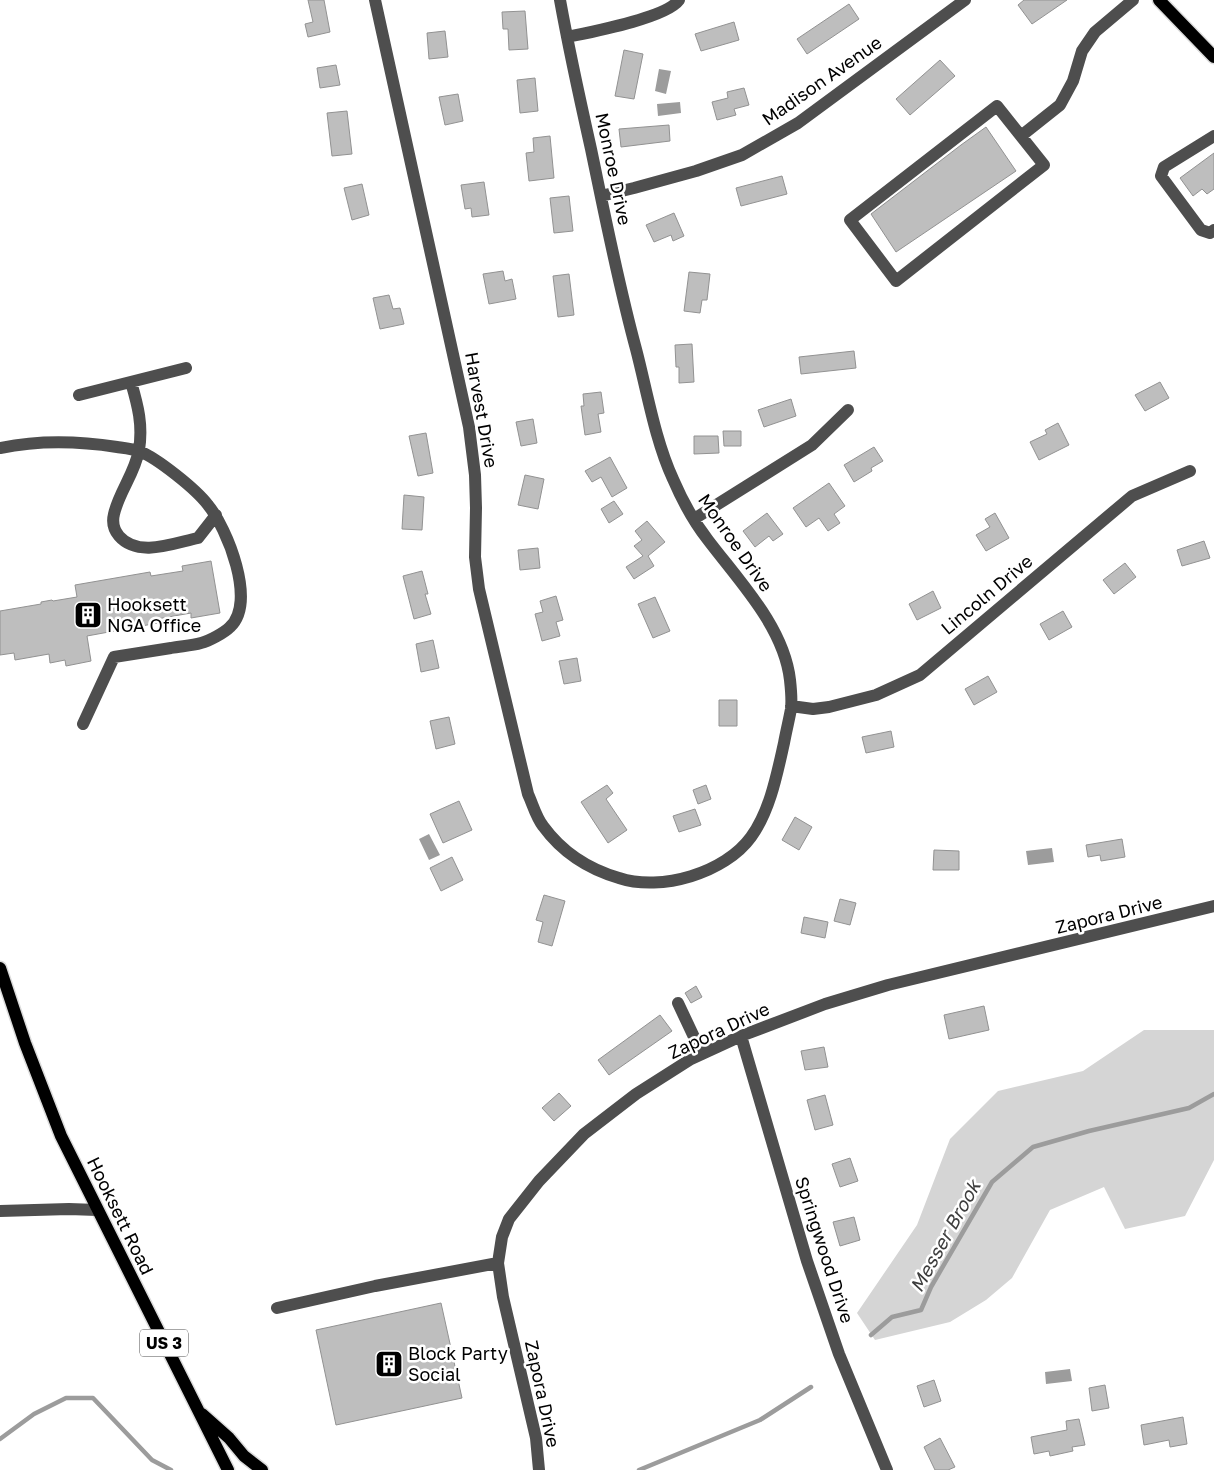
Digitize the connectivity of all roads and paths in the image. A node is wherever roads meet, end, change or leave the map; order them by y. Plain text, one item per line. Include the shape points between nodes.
1 (375, 0) edge
2 (560, 0) edge
3 (679, 0) edge
4 (965, 0) edge
5 (1133, 0) edge
6 (1159, 0) edge
7 (567, 37) junction
8 (1214, 57) edge
9 (1021, 136) junction
10 (1214, 136) edge
11 (601, 196) junction
12 (1214, 230) edge
13 (186, 368) dead end
14 (131, 382) junction
15 (79, 395) dead end
16 (848, 410) dead end
17 (0, 448) edge
18 (139, 451) junction
19 (1190, 472) dead end
20 (216, 515) junction
21 (694, 518) junction
22 (792, 706) junction
23 (83, 724) dead end
24 (562, 849) joint
25 (1214, 906) edge
26 (0, 968) edge
27 (4, 997) edge
28 (678, 1003) dead end
29 (741, 1036) junction
30 (702, 1054) junction
31 (0, 1197) edge
32 (97, 1210) junction
33 (1, 1211) edge
34 (498, 1263) junction
35 (277, 1308) dead end
36 (197, 1409) junction
37 (228, 1470) edge
38 (262, 1470) edge
39 (539, 1470) edge
40 (887, 1470) edge

1 - 24 street, Harvest Drive via 469,427 475,475 474,557 479,589 528,794 541,824
2 - 7 street, Monroe Drive
3 - 7 street via 675,6 659,13
4 - 11 street, Madison Avenue via 798,123 742,155 696,171
5 - 9 street via 1095,32 1082,52 1073,81 1060,105
6 - 8 main road
7 - 11 street, Monroe Drive
9 - 9 street via 997,106 850,220 896,281 1044,165
10 - 12 street via 1164,168 1161,176 1201,230 1210,233
11 - 21 street, Monroe Drive via 624,305 662,448
13 - 14 street
14 - 15 street
14 - 18 street via 140,412
16 - 21 street via 812,445
17 - 18 street via 62,441
18 - 20 street via 185,484
18 - 20 street via 113,516 114,531 125,543 140,548 198,538
19 - 22 street, Lincoln Drive via 1132,496 920,675 876,695 829,707
20 - 23 street via 238,571 239,617 230,628 201,643 114,657
21 - 22 street, Monroe Drive via 775,632 790,678
22 - 24 street, Monroe Drive via 777,778 766,809 751,837 728,860 699,874 667,881 635,882 589,866
25 - 29 street, Zapora Drive via 888,985 825,1004
26 - 27 main road, Hooksett Road / US 3
27 - 32 main road, Hooksett Road / US 3 via 61,1136
28 - 30 street
29 - 30 street, Zapora Drive
29 - 40 street, Springwood Drive via 807,1261 839,1354
30 - 34 street, Zapora Drive via 636,1094 561,1156 509,1219
31 - 33 street
32 - 33 street
32 - 36 main road, Hooksett Road / US 3
34 - 35 street
34 - 39 street, Zapora Drive via 536,1438
36 - 37 main road, Hooksett Road / US 3
36 - 38 main road

